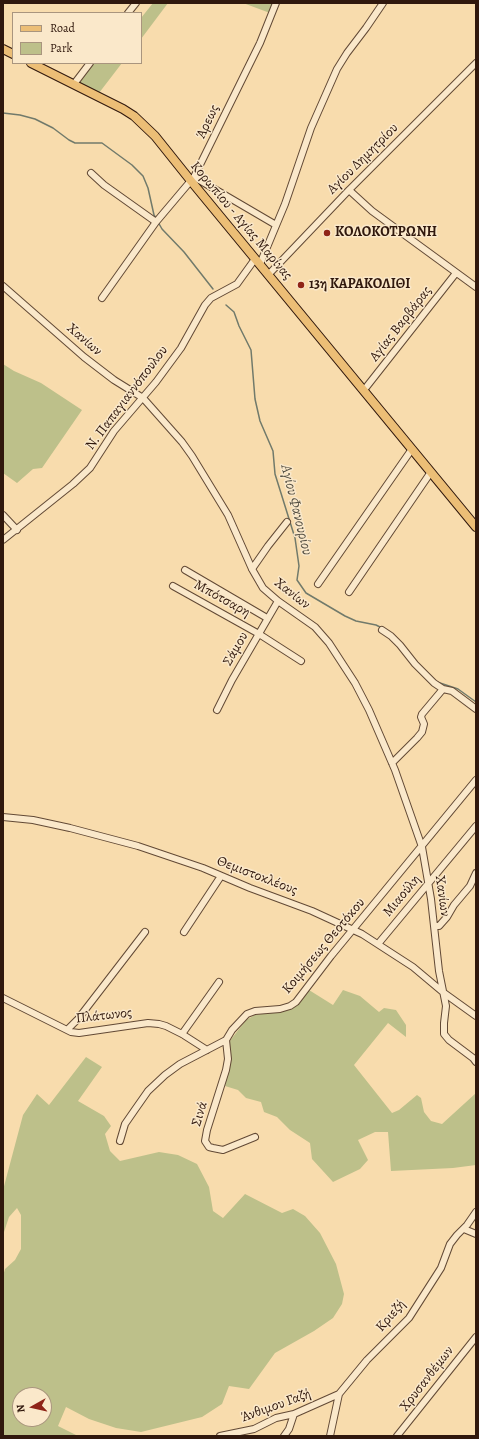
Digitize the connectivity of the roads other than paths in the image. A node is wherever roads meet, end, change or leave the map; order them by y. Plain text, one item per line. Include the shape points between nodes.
1 (136, 3) edge
2 (276, 3) edge
3 (383, 3) edge
4 (129, 12) edge
5 (3, 49) edge
6 (12, 54) edge
7 (476, 63) edge
8 (33, 64) edge
9 (89, 64) edge
10 (74, 84) junction
11 (91, 173) dead end
12 (192, 179) junction
13 (349, 190) junction
14 (158, 220) junction
15 (276, 225) junction
16 (258, 262) junction
17 (456, 273) junction
18 (269, 274) junction
19 (476, 287) edge
20 (4, 290) edge
21 (102, 298) dead end
22 (364, 390) junction
23 (143, 398) junction
24 (412, 449) junction
25 (431, 472) junction
26 (3, 515) edge
27 (287, 522) dead end
28 (476, 527) edge
29 (17, 530) junction
30 (3, 540) edge
31 (252, 569) junction
32 (185, 570) dead end
33 (318, 584) dead end
34 (174, 586) dead end
35 (349, 592) dead end
36 (278, 601) junction
37 (267, 618) junction
38 (382, 630) dead end
39 (259, 634) junction
40 (301, 661) dead end
41 (443, 689) junction
42 (476, 709) edge
43 (217, 710) dead end
44 (392, 763) junction
45 (476, 780) edge
46 (3, 817) edge
47 (476, 826) edge
48 (422, 847) junction
49 (476, 873) edge
50 (221, 876) junction
51 (428, 884) junction
52 (434, 926) junction
53 (352, 930) junction
54 (145, 932) dead end
55 (184, 932) dead end
56 (378, 944) junction
57 (218, 982) dead end
58 (444, 993) junction
59 (3, 998) edge
60 (476, 1016) edge
61 (78, 1019) junction
62 (67, 1030) junction
63 (79, 1033) junction
64 (182, 1034) junction
65 (226, 1040) junction
66 (207, 1050) junction
67 (476, 1062) edge
68 (255, 1137) dead end
69 (120, 1141) dead end
70 (476, 1212) edge
71 (464, 1229) junction
72 (476, 1234) edge
73 (476, 1336) edge
74 (339, 1394) junction
75 (294, 1414) junction
76 (220, 1436) edge
77 (284, 1436) edge
78 (330, 1436) edge
79 (397, 1436) edge

1 - 4 street
2 - 12 street, Άρεως via 260,43
3 - 15 street, Ν. Παπαγιαννόπουλου via 337,69 311,128
5 - 6 main road
7 - 13 street, Αγίου Δημητρίου
8 - 10 main road, Κορωπίου - Αγίας Μαρίνας
9 - 10 street
10 - 12 main road, Κορωπίου - Αγίας Μαρίνας via 134,116
11 - 14 street via 104,185
12 - 14 street, Άρεως
12 - 15 street
12 - 16 main road, Κορωπίου - Αγίας Μαρίνας
13 - 17 street via 372,211
13 - 18 street, Αγίου Δημητρίου
14 - 21 street, Άρεως
15 - 16 street, Ν. Παπαγιαννόπουλου
16 - 18 main road, Κορωπίου - Αγίας Μαρίνας
16 - 23 street, Ν. Παπαγιαννόπουλου via 237,284 211,298 205,305 181,348
17 - 19 street
17 - 22 street, Αγίας Βαρβάρας
18 - 22 main road, Κορωπίου - Αγίας Μαρίνας
20 - 23 street, Χανίων via 84,357
22 - 24 main road, Κορωπίου - Αγίας Μαρίνας
23 - 29 street, Ν. Παπαγιαννόπουλου via 114,431 90,468
23 - 31 street, Χανίων via 192,456 228,515
24 - 25 main road, Κορωπίου - Αγίας Μαρίνας
24 - 33 street
25 - 28 main road, Κορωπίου - Αγίας Μαρίνας
25 - 35 street
26 - 29 street
27 - 31 street
29 - 30 street, Ν. Παπαγιαννόπουλου
31 - 36 street, Χανίων via 263,588
32 - 37 street
34 - 39 street, Μπότσαρη
36 - 37 street, Σάμου
36 - 44 street, Χανίων via 315,627 329,643 355,683
37 - 39 street, Σάμου
38 - 41 street
39 - 40 street, Μπότσαρη
39 - 43 street, Σάμου
41 - 42 street via 452,691
41 - 44 street via 422,714 422,732
44 - 48 street, Χανίων
45 - 48 street, Κοιμήσεως Θεοτόκου
46 - 50 street, Θεμιστοκλέους via 91,833 138,846
47 - 51 street, Μιαούλη
48 - 51 street, Χανίων
48 - 53 street, Κοιμήσεως Θεοτόκου
49 - 52 street via 470,886 447,917 439,926
50 - 53 street, Θεμιστοκλέους via 312,911
50 - 55 street
51 - 52 street, Χανίων
51 - 56 street, Μιαούλη
52 - 58 street, Χανίων
53 - 56 street, Θεμιστοκλέους
53 - 65 street, Κοιμήσεως Θεοτόκου via 296,1002 280,1009 247,1014
54 - 61 street
56 - 58 street, Θεμιστοκλέους
57 - 64 street
58 - 60 street, Θεμιστοκλέους
58 - 67 street via 444,1034
59 - 62 street, Πλάτωνος
61 - 62 street
61 - 63 street via 76,1028
62 - 63 street, Πλάτωνος
63 - 64 street, Πλάτωνος via 148,1023 166,1026
64 - 66 street, Πλάτωνος
65 - 66 street, Κοιμήσεως Θεοτόκου
65 - 68 street, Σινά via 226,1070 205,1140 209,1147 223,1150
66 - 69 street, Κοιμήσεως Θεοτόκου via 180,1064 148,1091 124,1124
70 - 71 street, Κριεζή
71 - 72 street
71 - 74 street, Κριεζή via 450,1244 441,1268 409,1318 362,1365
73 - 79 street, Χρυσανθέμων
74 - 75 street, Άνθιμου Γαζή
74 - 78 street, Κριεζή
75 - 76 street, Άνθιμου Γαζή via 276,1418 254,1430
75 - 77 street via 289,1430

